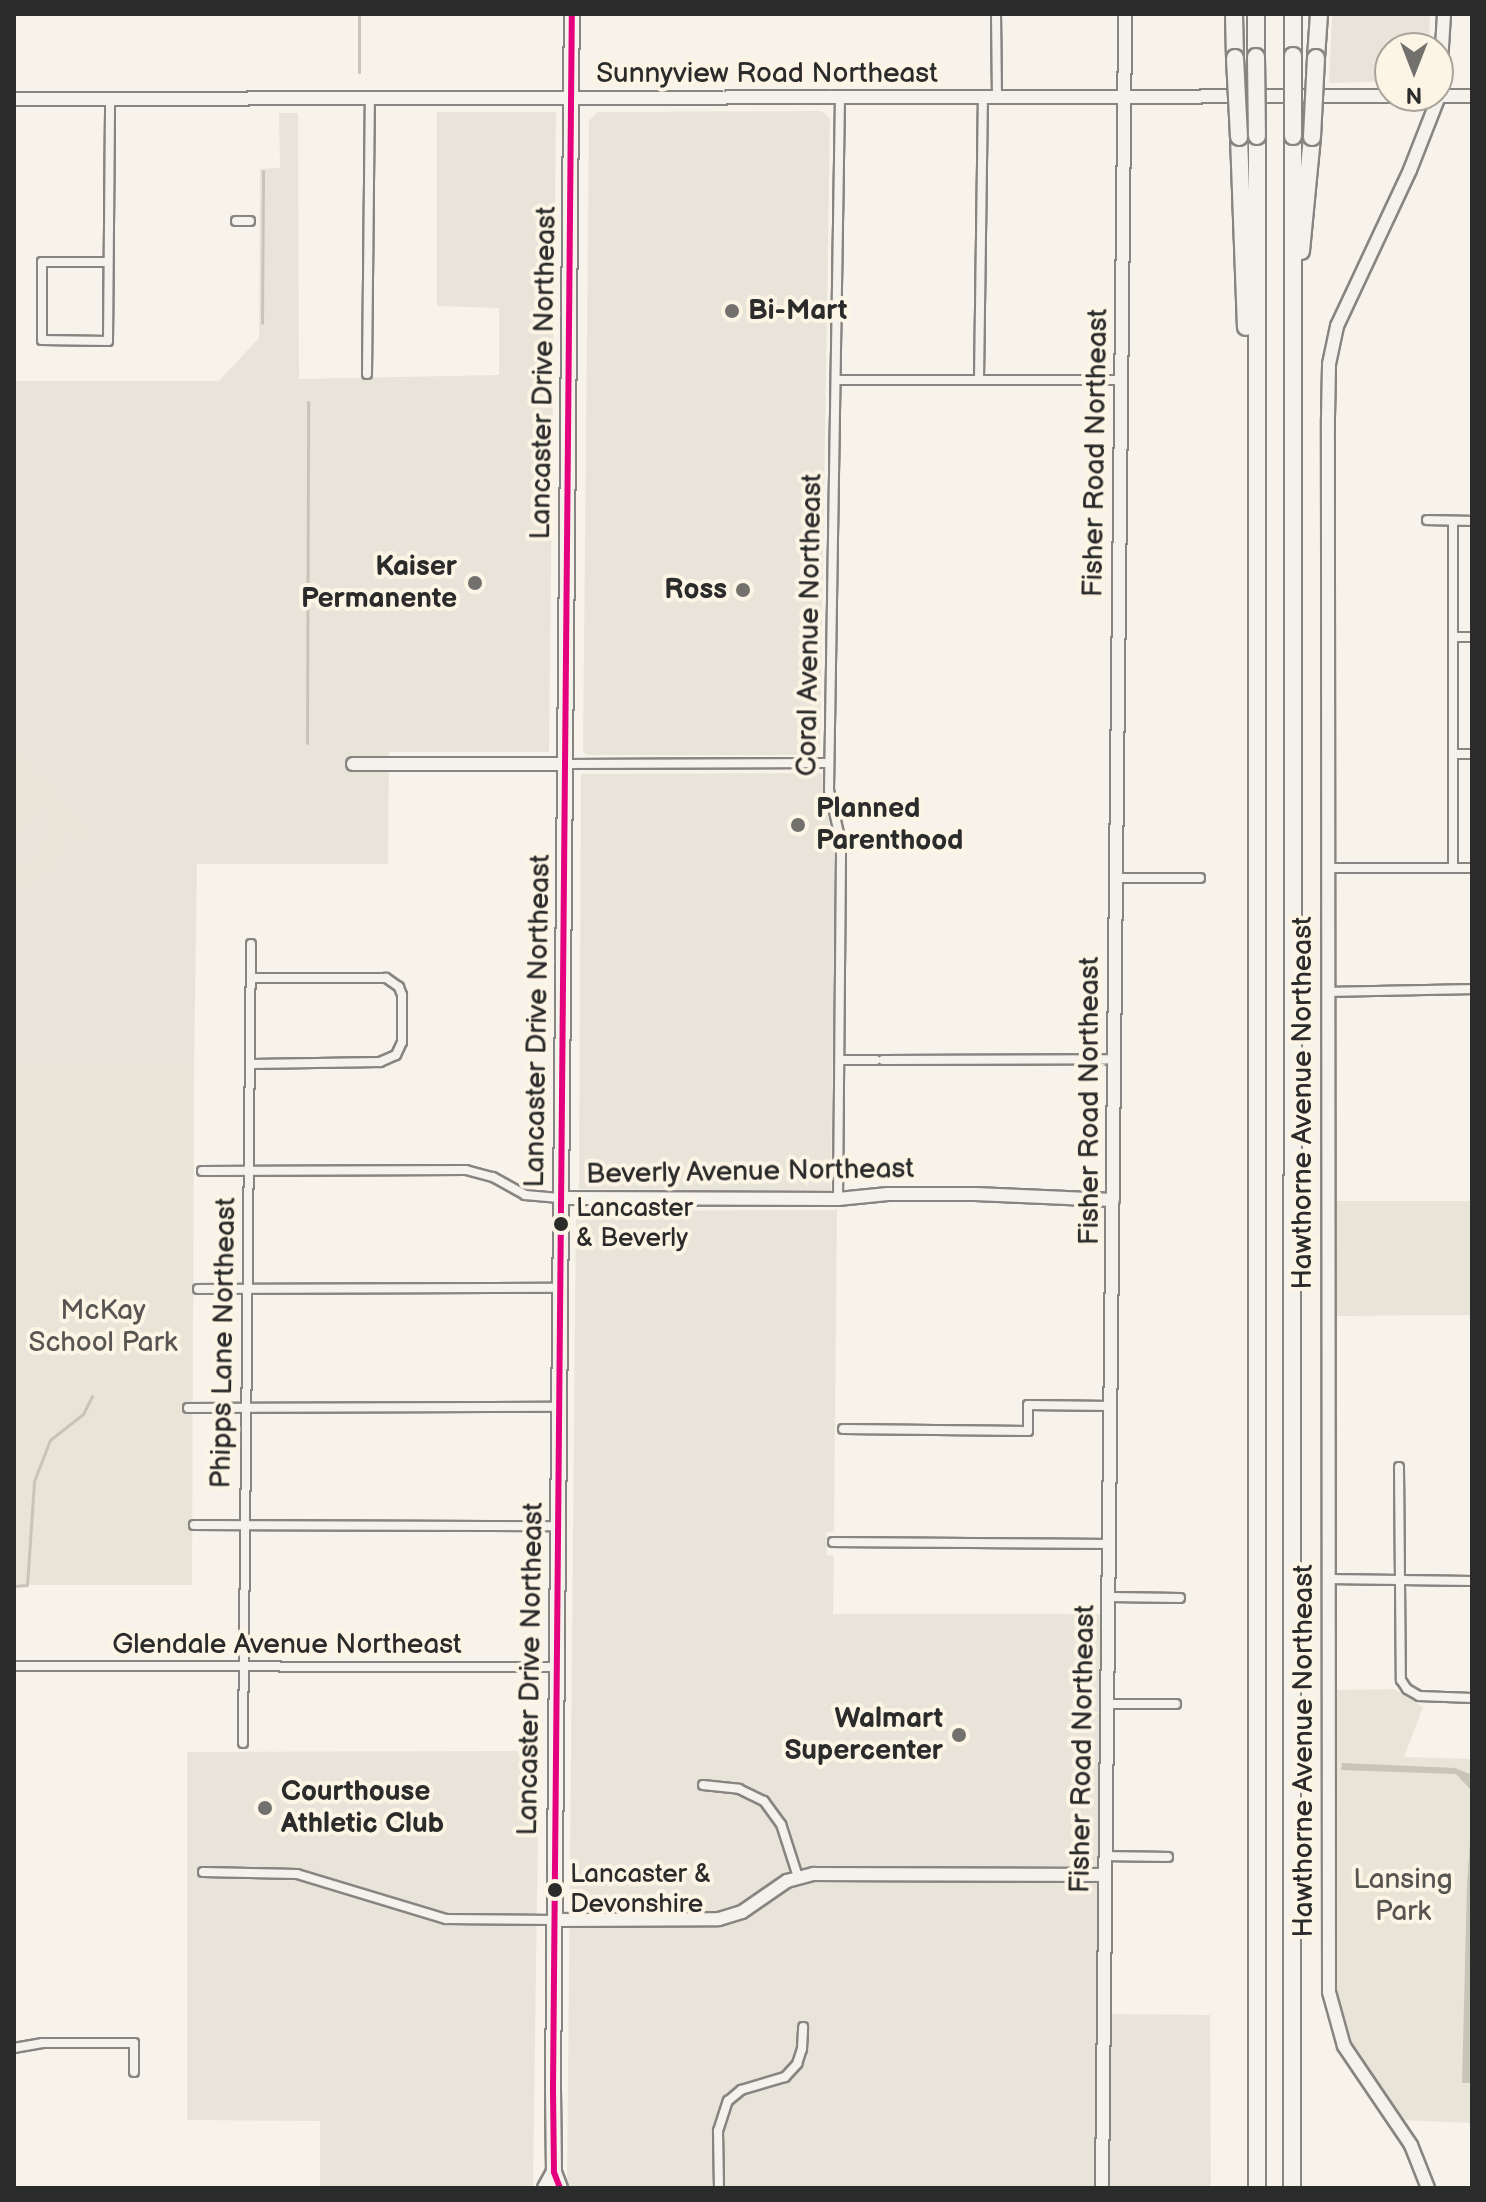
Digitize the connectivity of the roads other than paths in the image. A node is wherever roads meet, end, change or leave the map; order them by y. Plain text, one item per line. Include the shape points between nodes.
1 (572, 14) edge
2 (996, 14) edge
3 (1125, 14) edge
4 (1234, 14) edge
5 (1256, 14) edge
6 (1293, 14) edge
7 (1319, 14) edge
8 (1374, 96) edge
9 (572, 98) junction
10 (840, 98) junction
11 (983, 98) junction
12 (997, 98) junction
13 (1124, 98) junction
14 (14, 99) edge
15 (110, 99) junction
16 (370, 99) junction
17 (1433, 112) edge
18 (236, 221) dead end
19 (250, 221) dead end
20 (108, 262) junction
21 (1293, 320) junction
22 (367, 374) dead end
23 (979, 379) junction
24 (837, 380) junction
25 (1121, 380) junction
26 (1256, 484) junction
27 (1427, 520) dead end
28 (1453, 521) junction
29 (1472, 521) edge
30 (1454, 637) junction
31 (1472, 637) edge
32 (1454, 754) junction
33 (1472, 754) edge
34 (829, 763) junction
35 (353, 764) dead end
36 (566, 764) junction
37 (1327, 868) junction
38 (1453, 868) junction
39 (1472, 868) edge
40 (1116, 878) junction
41 (1200, 878) dead end
42 (251, 944) dead end
43 (253, 978) junction
44 (1472, 989) edge
45 (1328, 992) junction
46 (1114, 1059) junction
47 (840, 1060) junction
48 (252, 1064) junction
49 (202, 1171) dead end
50 (248, 1171) junction
51 (562, 1198) junction
52 (838, 1199) junction
53 (1113, 1200) junction
54 (562, 1288) junction
55 (198, 1289) dead end
56 (248, 1289) junction
57 (1111, 1406) junction
58 (560, 1407) junction
59 (188, 1408) dead end
60 (246, 1408) junction
61 (843, 1429) dead end
62 (1399, 1467) dead end
63 (194, 1525) dead end
64 (243, 1526) junction
65 (559, 1526) junction
66 (833, 1542) dead end
67 (1109, 1544) junction
68 (1328, 1579) junction
69 (1399, 1579) junction
70 (1472, 1581) edge
71 (1109, 1597) junction
72 (1180, 1598) dead end
73 (16, 1666) dead end
74 (243, 1667) junction
75 (558, 1667) junction
76 (1472, 1698) edge
77 (1108, 1704) junction
78 (1176, 1704) dead end
79 (243, 1743) dead end
80 (703, 1785) dead end
81 (1105, 1856) junction
82 (1168, 1857) dead end
83 (203, 1872) dead end
84 (1105, 1875) junction
85 (798, 1877) junction
86 (555, 1920) junction
87 (803, 2027) dead end
88 (14, 2048) edge
89 (134, 2072) dead end
90 (554, 2172) junction
91 (545, 2188) edge
92 (560, 2188) edge
93 (719, 2188) edge
94 (1102, 2188) edge
95 (1257, 2188) edge
96 (1292, 2188) edge
97 (1428, 2188) edge

1 - 9 main road, Lancaster Drive Northeast
2 - 12 street
3 - 13 main road, Fisher Road Northeast
4 - 26 highway, bridge via 1246,401
5 - 26 highway, bridge
6 - 21 highway, bridge
7 - 21 highway, bridge
8 - 13 main road, Sunnyview Road Northeast
9 - 10 main road, Sunnyview Road Northeast
9 - 16 main road, Sunnyview Road Northeast
9 - 36 main road, Lancaster Drive Northeast
10 - 11 main road, Sunnyview Road Northeast
10 - 24 street, Coral Avenue Northeast
11 - 12 main road, Sunnyview Road Northeast
11 - 23 street
12 - 13 main road, Sunnyview Road Northeast
13 - 25 main road, Fisher Road Northeast
14 - 15 main road, Sunnyview Road Northeast
15 - 16 main road, Sunnyview Road Northeast
15 - 20 street
16 - 22 street
17 - 37 main road, Hawthorne Avenue Northeast via 1337,326 1329,364
18 - 19 street
20 - 20 street via 108,341 42,340 42,262
21 - 96 highway
23 - 24 street
23 - 25 street
24 - 34 street, Coral Avenue Northeast
25 - 40 main road, Fisher Road Northeast
26 - 95 highway
27 - 28 street
28 - 29 street
28 - 30 street
30 - 31 street
30 - 32 street
32 - 33 street
32 - 38 street
34 - 36 street
34 - 47 street, Coral Avenue Northeast via 829,796 841,842
35 - 36 main road
36 - 51 main road, Lancaster Drive Northeast
37 - 38 street
37 - 45 main road, Hawthorne Avenue Northeast
38 - 39 street
40 - 41 street
40 - 46 main road, Fisher Road Northeast
42 - 43 street, Phipps Lane Northeast
43 - 48 street, Phipps Lane Northeast
43 - 48 street via 386,978 402,995 402,1042 396,1055 380,1062
44 - 45 street
45 - 68 main road, Hawthorne Avenue Northeast
46 - 47 street
46 - 53 main road, Fisher Road Northeast
47 - 52 street, Coral Avenue Northeast
48 - 50 street, Phipps Lane Northeast
49 - 50 street, Beverly Avenue Northeast
50 - 51 street, Beverly Avenue Northeast via 466,1170 493,1177 525,1195
50 - 56 street, Phipps Lane Northeast
51 - 52 main road, Beverly Avenue Northeast
51 - 54 main road, Lancaster Drive Northeast
52 - 53 main road, Beverly Avenue Northeast via 975,1194
53 - 57 main road, Fisher Road Northeast
54 - 56 street
54 - 58 main road, Lancaster Drive Northeast
55 - 56 street
56 - 60 street, Phipps Lane Northeast
57 - 61 street via 1028,1405 1028,1431
57 - 67 main road, Fisher Road Northeast
58 - 60 street
58 - 65 main road, Lancaster Drive Northeast
59 - 60 street
60 - 64 street, Phipps Lane Northeast
62 - 69 street
63 - 64 street
64 - 65 street
64 - 74 street, Phipps Lane Northeast
65 - 75 main road, Lancaster Drive Northeast
66 - 67 street
67 - 71 main road, Fisher Road Northeast
68 - 69 street
68 - 97 main road, Hawthorne Avenue Northeast via 1331,2007 1352,2062 1411,2145
69 - 70 street
69 - 76 street via 1399,1669 1407,1689 1424,1697
71 - 72 street
71 - 77 main road, Fisher Road Northeast
73 - 74 street, Glendale Avenue Northeast
74 - 75 street, Glendale Avenue Northeast
74 - 79 street, Phipps Lane Northeast
75 - 86 main road, Lancaster Drive Northeast
77 - 78 street
77 - 81 main road, Fisher Road Northeast
80 - 85 street via 739,1789 764,1801 781,1824
81 - 82 street
81 - 84 main road, Fisher Road Northeast
83 - 86 street via 297,1874 446,1919
84 - 85 main road
84 - 94 main road, Fisher Road Northeast
85 - 86 main road via 742,1912 719,1919
86 - 90 main road, Lancaster Drive Northeast
87 - 93 street via 797,2064 785,2077 741,2090 728,2101 718,2131
88 - 89 street via 134,2043
90 - 91 main road, Lancaster Drive Northeast
90 - 92 main road, Lancaster Drive Northeast

